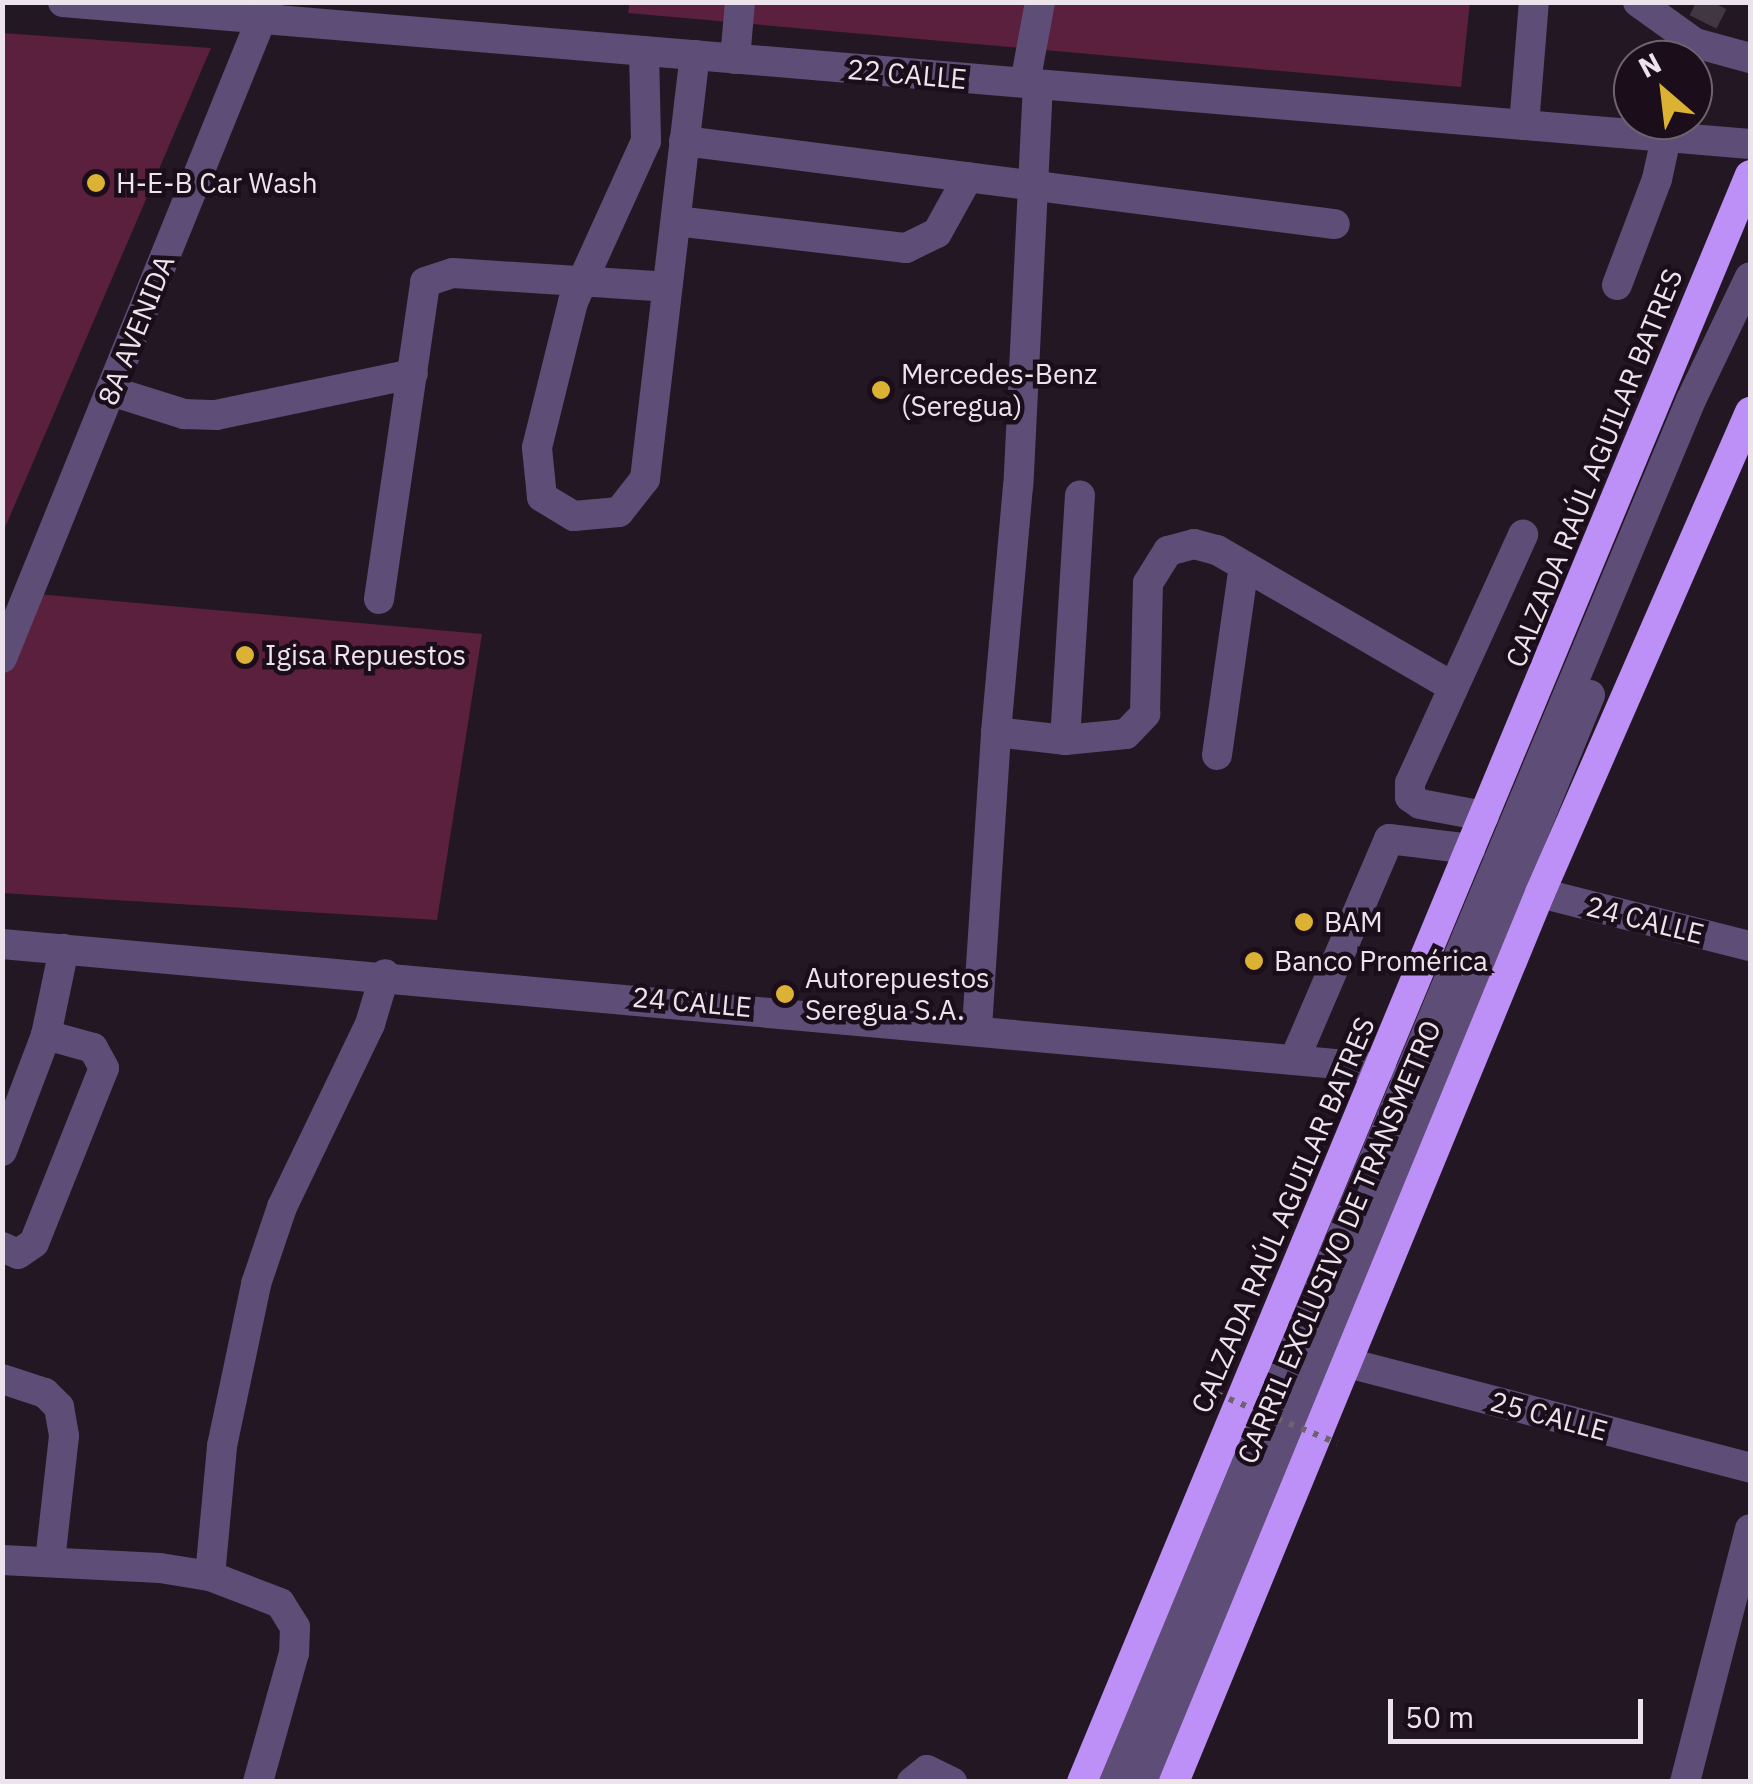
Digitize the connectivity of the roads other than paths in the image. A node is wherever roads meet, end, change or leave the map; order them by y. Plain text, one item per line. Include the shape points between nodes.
1 (62, 2) edge
2 (740, 2) edge
3 (1040, 2) edge
4 (1534, 2) edge
5 (1638, 2) edge
6 (265, 11) edge
7 (1693, 40) edge
8 (1713, 47) edge
9 (644, 51) junction
10 (695, 56) junction
11 (1750, 58) edge
12 (735, 59) junction
13 (1031, 84) junction
14 (1524, 125) junction
15 (1613, 127) edge
16 (1713, 137) edge
17 (1664, 140) edge
18 (684, 141) junction
19 (1750, 144) edge
20 (1750, 175) edge
21 (968, 177) junction
22 (1037, 186) junction
23 (676, 220) junction
24 (1335, 224) dead end
25 (1750, 277) edge
26 (582, 281) junction
27 (1617, 286) dead end
28 (668, 287) junction
29 (1733, 319) junction
30 (413, 374) junction
31 (111, 391) junction
32 (1750, 413) edge
33 (1080, 495) dead end
34 (1523, 535) dead end
35 (1244, 566) junction
36 (379, 599) dead end
37 (2, 658) edge
38 (1454, 686) junction
39 (996, 732) junction
40 (1065, 740) junction
41 (1217, 756) dead end
42 (1484, 816) junction
43 (1470, 849) junction
44 (1540, 893) junction
45 (2, 944) edge
46 (1750, 946) edge
47 (64, 950) junction
48 (385, 974) junction
49 (976, 1028) junction
50 (46, 1035) junction
51 (1296, 1056) junction
52 (1381, 1068) junction
53 (2, 1151) edge
54 (2, 1247) edge
55 (1348, 1363) junction
56 (2, 1379) edge
57 (1750, 1468) edge
58 (1750, 1529) edge
59 (2, 1560) edge
60 (50, 1561) junction
61 (210, 1576) junction
62 (258, 1782) edge
63 (912, 1782) edge
64 (952, 1782) edge
65 (1082, 1782) edge
66 (1114, 1782) edge
67 (1144, 1782) edge
68 (1174, 1782) edge
69 (1686, 1782) edge

1 - 6 street, 22 CALLE
2 - 12 street
3 - 13 street
4 - 14 street
5 - 7 street
6 - 9 street, 22 CALLE
6 - 31 street, 8A AVENIDA
8 - 11 street
9 - 10 street, 22 CALLE
9 - 26 street via 646,140
10 - 12 street, 22 CALLE
10 - 18 street
12 - 13 street, 22 CALLE
13 - 14 street, 22 CALLE
13 - 22 street
14 - 15 street, 22 CALLE
16 - 19 street, 22 CALLE
17 - 27 street
18 - 21 street
18 - 23 street
20 - 42 highway, CALZADA RAÚL AGUILAR BATRES
21 - 22 street
21 - 23 street via 937,234 906,248
22 - 24 street
22 - 39 street
23 - 28 street
25 - 29 street, CARRIL EXCLUSIVO DE TRANSMETRO
26 - 28 street
26 - 28 street via 537,448 536,481 555,510 574,516 619,512 645,479
26 - 30 street via 431,276 421,290
29 - 66 street, CARRIL EXCLUSIVO DE TRANSMETRO via 1684,418
29 - 67 street, CARRIL EXCLUSIVO DE TRANSMETRO via 1707,408
30 - 31 street via 216,414 184,414
30 - 36 street
31 - 37 street, 8A AVENIDA
32 - 44 highway
33 - 40 street
34 - 38 street
35 - 38 street
35 - 40 street via 1194,544 1168,551 1148,583 1145,714 1126,734
35 - 41 street
38 - 42 street via 1410,783 1410,798
39 - 40 street
39 - 49 street
42 - 43 highway, CALZADA RAÚL AGUILAR BATRES
43 - 51 street via 1390,839
43 - 52 highway, CALZADA RAÚL AGUILAR BATRES
44 - 46 street, 24 CALLE
44 - 55 highway
45 - 47 street, 24 CALLE
47 - 48 street, 24 CALLE
47 - 50 street
48 - 49 street, 24 CALLE
48 - 61 street via 370,1024 282,1207 256,1284 222,1446
49 - 51 street, 24 CALLE
50 - 53 street
50 - 54 street via 93,1048 104,1068 34,1243 18,1254
51 - 52 street, 24 CALLE
52 - 65 highway, CALZADA RAÚL AGUILAR BATRES
55 - 57 street, 25 CALLE
55 - 68 highway
56 - 60 street via 45,1393 59,1407 64,1436
58 - 69 street
59 - 60 street
60 - 61 street
61 - 62 street via 280,1603 295,1628
63 - 64 street via 927,1770

